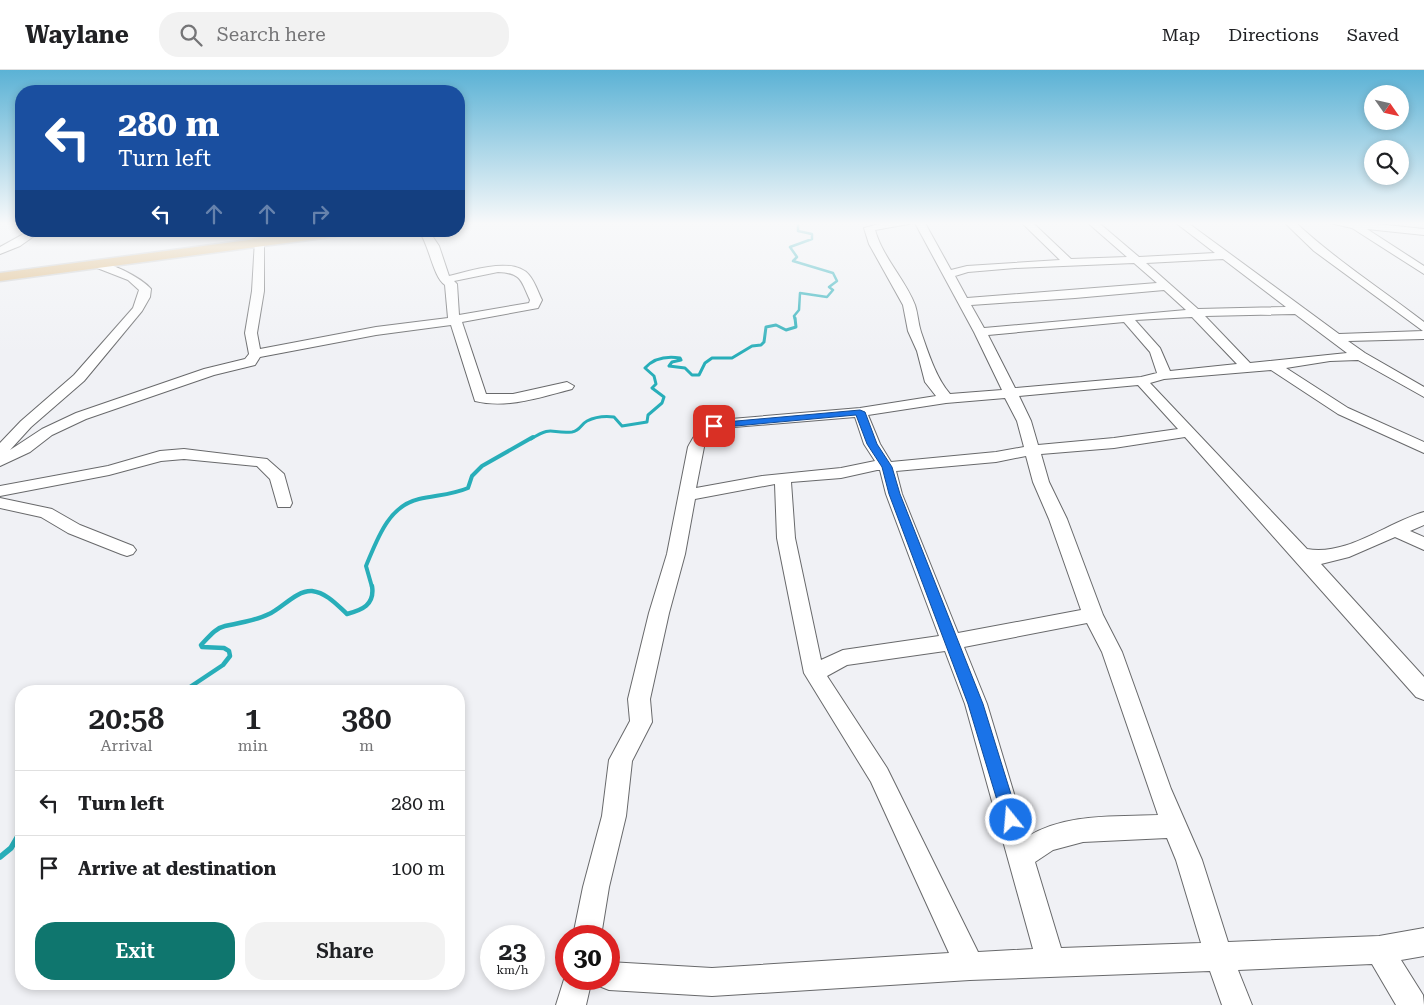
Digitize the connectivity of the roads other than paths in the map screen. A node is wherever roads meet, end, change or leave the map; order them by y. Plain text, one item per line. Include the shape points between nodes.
1 (77, 267) edge
2 (102, 267) edge
3 (258, 267) edge
4 (439, 267) edge
5 (887, 267) edge
6 (943, 267) edge
7 (1001, 267) edge
8 (1144, 267) edge
9 (1240, 267) edge
10 (1344, 267) edge
11 (947, 275) junction
12 (0, 277) edge
13 (445, 280) junction
14 (1166, 286) junction
15 (962, 302) junction
16 (1299, 310) junction
17 (1195, 312) junction
18 (1128, 319) junction
19 (456, 320) junction
20 (1424, 328) edge
21 (980, 332) junction
22 (1424, 335) edge
23 (1338, 338) junction
24 (255, 354) junction
25 (1360, 356) junction
26 (1274, 366) junction
27 (1247, 367) junction
28 (1164, 375) junction
29 (1424, 378) edge
30 (1404, 380) junction
31 (1141, 381) junction
32 (567, 386) dead end
33 (1424, 393) edge
34 (1010, 394) junction
35 (946, 399) junction
36 (860, 412) junction
37 (1187, 432) junction
38 (1424, 448) edge
39 (1031, 450) junction
40 (0, 452) edge
41 (0, 461) edge
42 (887, 467) junction
43 (783, 479) junction
44 (0, 491) edge
45 (688, 495) junction
46 (0, 502) edge
47 (284, 503) dead end
48 (1424, 518) edge
49 (1396, 531) junction
50 (1424, 544) edge
51 (127, 550) dead end
52 (1300, 554) junction
53 (1093, 615) junction
54 (950, 642) junction
55 (814, 673) junction
56 (1424, 691) edge
57 (1174, 826) junction
58 (1021, 856) junction
59 (589, 925) edge
60 (1424, 942) edge
61 (1379, 950) junction
62 (1219, 958) junction
63 (1052, 962) junction
64 (970, 966) junction
65 (620, 977) edge
66 (575, 990) edge
67 (571, 1005) edge
68 (1237, 1005) edge
69 (1413, 1005) edge

1 - 12 main road
2 - 40 street via 139,282 145,289 138,309 79,378 26,424
3 - 24 street via 251,333
4 - 13 street
5 - 35 street via 909,305 914,331 932,382
6 - 11 street
7 - 11 street via 967,269
8 - 14 street
9 - 16 street
10 - 20 street
11 - 15 street
13 - 19 street via 451,284 452,311
13 - 19 street via 500,268 513,270 525,277 536,300 534,306
14 - 15 street
14 - 17 street
15 - 21 street
16 - 17 street
16 - 23 street
17 - 18 street
17 - 27 street
18 - 21 street
18 - 28 street via 1159,356 1164,365
19 - 24 street
19 - 32 street via 480,398 513,397
21 - 34 street
22 - 23 street
23 - 25 street
24 - 41 street via 250,362 209,372 81,416 47,432 25,450
25 - 26 street
25 - 30 street
26 - 27 street
26 - 38 street via 1338,408
27 - 28 street
28 - 31 street
29 - 30 street
30 - 33 street
31 - 34 street
31 - 37 street
34 - 35 street
34 - 39 street via 1024,421
35 - 36 street
36 - 42 street via 872,444
36 - 45 street via 714,426 704,430 696,447
37 - 39 street via 1114,443
37 - 52 street
39 - 42 street via 996,457
39 - 53 street
42 - 43 street via 877,465 841,474
42 - 54 street via 894,494
43 - 45 street
43 - 55 street via 786,538
44 - 47 street via 109,470 160,456 184,454 261,462 272,468 278,478
45 - 59 street via 639,699 641,722 621,760 614,816
46 - 51 street via 46,513 74,529
48 - 49 street
49 - 50 street
49 - 52 street via 1344,553 1322,558
52 - 56 street
53 - 54 street
53 - 57 street via 1112,652
54 - 55 street via 843,658
54 - 58 street via 976,704
55 - 64 street via 879,775
57 - 58 street via 1083,830 1047,839
57 - 62 street via 1189,860
58 - 63 street
60 - 61 street
61 - 62 street
61 - 69 street
62 - 63 street
62 - 68 street
63 - 64 street
64 - 65 street via 712,982
66 - 67 street

